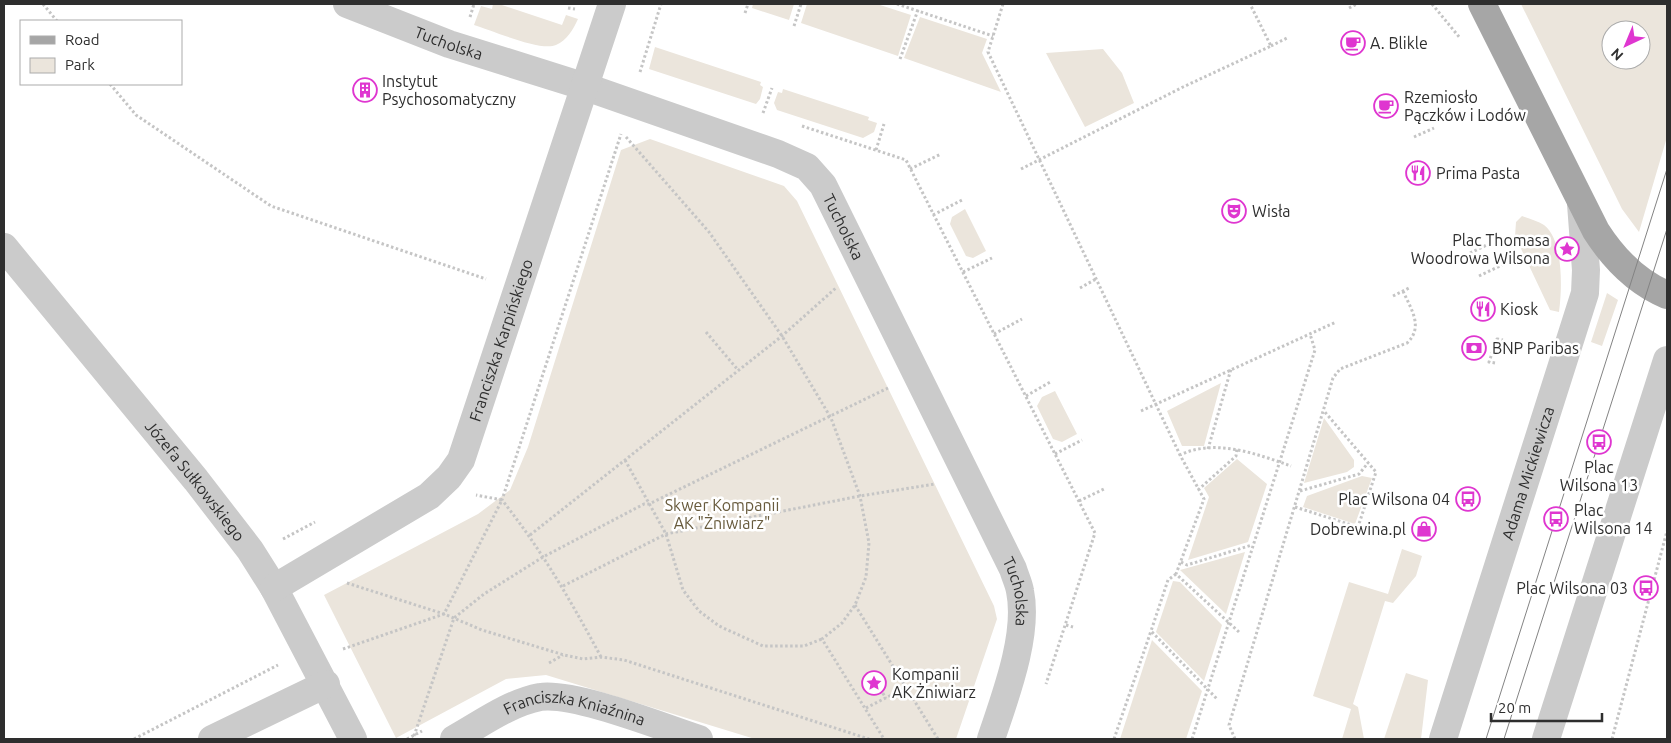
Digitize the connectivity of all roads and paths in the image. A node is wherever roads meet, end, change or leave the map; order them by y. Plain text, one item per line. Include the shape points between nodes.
1 (43, 4) edge
2 (347, 4) edge
3 (612, 4) edge
4 (748, 4) edge
5 (801, 4) edge
6 (897, 4) edge
7 (1004, 4) edge
8 (1250, 4) edge
9 (1358, 4) edge
10 (1482, 4) edge
11 (1349, 8) dead end
12 (918, 10) junction
13 (745, 12) dead end
14 (56, 20) edge
15 (794, 26) dead end
16 (993, 36) junction
17 (1287, 38) dead end
18 (1271, 46) junction
19 (596, 58) junction
20 (900, 59) dead end
21 (111, 85) edge
22 (586, 87) junction
23 (772, 88) dead end
24 (632, 103) junction
25 (763, 113) dead end
26 (884, 124) dead end
27 (1434, 128) dead end
28 (1414, 137) dead end
29 (876, 150) dead end
30 (941, 154) dead end
31 (1039, 160) junction
32 (910, 169) dead end
33 (1021, 169) dead end
34 (964, 199) dead end
35 (1582, 204) junction
36 (933, 215) dead end
37 (1491, 243) dead end
38 (4, 247) edge
39 (1470, 253) dead end
40 (992, 258) dead end
41 (1502, 265) dead end
42 (963, 272) dead end
43 (1479, 276) dead end
44 (1096, 279) junction
45 (844, 281) dead end
46 (1080, 288) dead end
47 (1409, 288) dead end
48 (517, 289) junction
49 (1404, 291) junction
50 (1667, 295) edge
51 (1393, 296) dead end
52 (1022, 319) dead end
53 (1336, 322) dead end
54 (706, 332) dead end
55 (994, 334) dead end
56 (1310, 334) junction
57 (782, 336) junction
58 (1503, 340) dead end
59 (1487, 353) dead end
60 (1492, 354) junction
61 (1667, 360) edge
62 (1495, 363) dead end
63 (1231, 369) junction
64 (738, 370) junction
65 (1052, 381) dead end
66 (894, 386) dead end
67 (1026, 396) dead end
68 (1156, 404) junction
69 (1324, 410) junction
70 (1141, 411) dead end
71 (832, 418) junction
72 (1082, 440) dead end
73 (1237, 448) junction
74 (1208, 449) junction
75 (1055, 454) dead end
76 (1180, 455) junction
77 (625, 460) junction
78 (1280, 462) junction
79 (1368, 463) junction
80 (1291, 466) dead end
81 (941, 483) dead end
82 (1106, 488) dead end
83 (1198, 490) junction
84 (1300, 491) junction
85 (860, 496) junction
86 (502, 500) junction
87 (1079, 501) dead end
88 (649, 504) junction
89 (1295, 507) junction
90 (317, 521) dead end
91 (1667, 531) edge
92 (666, 534) junction
93 (530, 535) junction
94 (1252, 545) junction
95 (253, 554) junction
96 (543, 556) junction
97 (1181, 562) junction
98 (1176, 574) junction
99 (344, 582) dead end
100 (563, 586) junction
101 (274, 588) junction
102 (855, 605) junction
103 (444, 614) junction
104 (454, 618) junction
105 (1228, 622) junction
106 (1066, 625) dead end
107 (1073, 627) dead end
108 (1151, 631) junction
109 (1239, 632) dead end
110 (822, 639) junction
111 (307, 650) junction
112 (340, 650) dead end
113 (601, 657) junction
114 (326, 684) junction
115 (907, 687) junction
116 (1207, 688) junction
117 (880, 689) dead end
118 (886, 698) junction
119 (1218, 700) dead end
120 (866, 708) junction
121 (414, 736) dead end
122 (134, 739) edge
123 (212, 739) edge
124 (353, 739) edge
125 (454, 739) edge
126 (699, 739) edge
127 (869, 739) edge
128 (884, 739) edge
129 (938, 739) edge
130 (991, 739) edge
131 (1114, 739) edge
132 (1192, 739) edge
133 (1235, 739) edge
134 (1443, 739) edge
135 (1546, 739) edge
136 (1612, 739) edge

1 - 14 path
2 - 22 street, Tucholska via 449,44
3 - 19 street, Franciszka Karpińskiego
4 - 13 path
5 - 15 path
6 - 12 path
7 - 16 path
8 - 18 path
9 - 11 path
10 - 35 main road
12 - 16 path
12 - 20 path
16 - 31 path via 988,52
17 - 18 path
18 - 31 path
19 - 22 street, Franciszka Karpińskiego
19 - 24 path via 640,72
21 - 48 path via 136,115 270,206
22 - 24 street, Tucholska
22 - 48 street, Franciszka Karpińskiego
23 - 25 path
24 - 130 street, Tucholska via 778,154 807,167 823,185 1013,569 1020,591 1022,616 1013,671
26 - 29 path
27 - 28 path
30 - 32 path
31 - 33 path
31 - 44 path
34 - 36 path
35 - 50 main road via 1601,239 1620,262 1648,286
35 - 134 street, Adama Mickiewicza via 1585,293
37 - 39 path
38 - 95 street, Józefa Sułkowskiego
40 - 42 path
41 - 43 path
44 - 46 path
44 - 68 path
45 - 57 path
47 - 49 path
48 - 101 street, Franciszka Karpińskiego via 468,442 449,477 429,496
49 - 51 path
49 - 69 path via 1417,324 1414,336 1406,343 1340,369 1333,378
52 - 55 path
53 - 56 path
54 - 64 path
56 - 63 path
56 - 78 path via 1315,350
57 - 64 path
57 - 71 path
57 - 86 path via 709,232 622,133
58 - 60 path via 1497,339
59 - 60 path
60 - 62 path via 1489,362
61 - 135 street
63 - 68 path
63 - 74 path
64 - 77 path
65 - 67 path
66 - 71 path
68 - 70 path
68 - 76 path
69 - 79 path
69 - 84 path
71 - 85 path
71 - 88 path
72 - 75 path
73 - 74 path
73 - 78 path
73 - 83 path via 1236,456
74 - 76 path via 1191,450
76 - 83 path
77 - 88 path
77 - 93 path
78 - 80 path
78 - 94 path
79 - 84 path via 1359,474
79 - 89 path via 1376,472 1358,527
81 - 85 path
82 - 87 path
83 - 97 path via 1204,499
84 - 89 path
85 - 92 path
85 - 102 path via 869,543 866,577
86 - 93 path
86 - 103 path
88 - 92 path
88 - 96 path
89 - 133 path via 1229,725
90 - 95 path
91 - 136 path
92 - 100 path
92 - 110 path via 682,590 699,611 719,626 763,646 804,646
93 - 96 path
94 - 97 path via 1187,565
94 - 105 path
95 - 101 street, Józefa Sułkowskiego
96 - 100 path
96 - 104 path via 484,594
97 - 98 path
98 - 105 path
98 - 108 path via 1168,580
99 - 103 path
100 - 113 path
101 - 111 street, Józefa Sułkowskiego
102 - 110 path via 842,623
102 - 115 path
103 - 104 path
103 - 112 path
104 - 113 path via 564,655 582,659
104 - 121 path
105 - 109 path
105 - 116 path
106 - 107 path
108 - 116 path
108 - 131 path
110 - 120 path
111 - 114 street, Józefa Sułkowskiego
111 - 122 path
113 - 127 path via 624,660
114 - 123 street
114 - 124 street, Józefa Sułkowskiego
115 - 118 path
115 - 129 path
116 - 119 path
116 - 132 path
117 - 118 path
118 - 120 path
120 - 128 path
125 - 126 street, Franciszka Kniaźnina via 514,705 541,697 571,698

